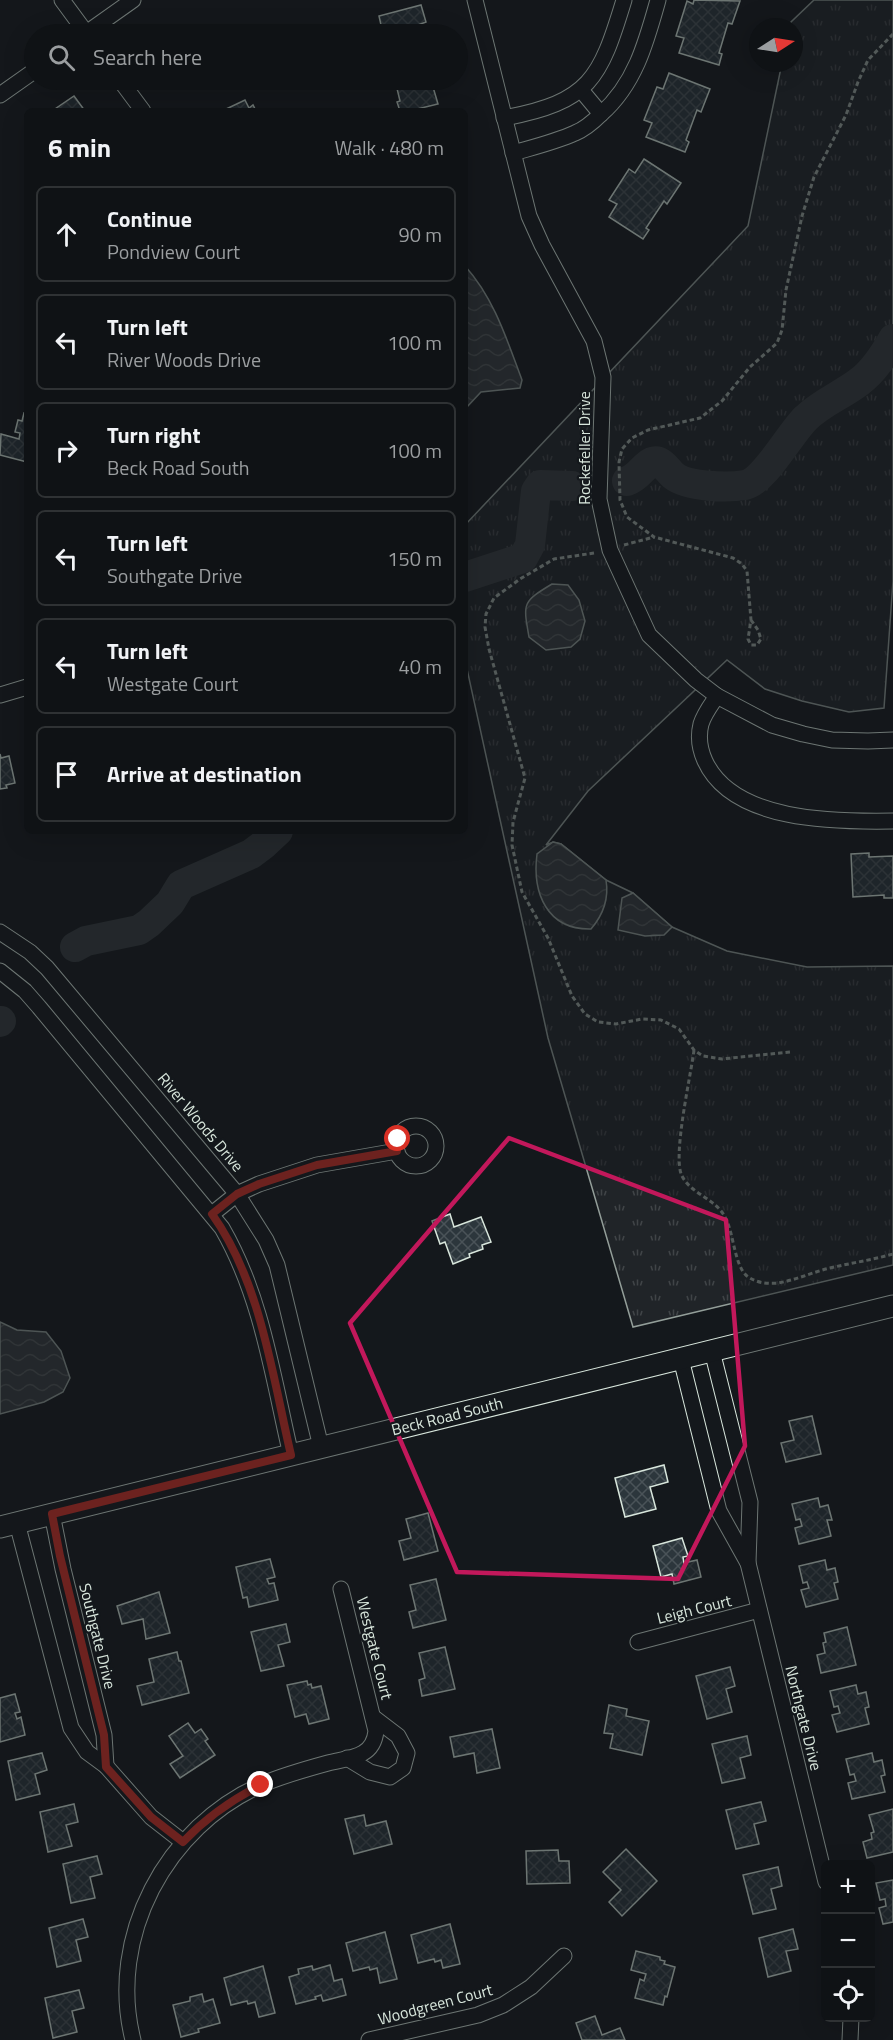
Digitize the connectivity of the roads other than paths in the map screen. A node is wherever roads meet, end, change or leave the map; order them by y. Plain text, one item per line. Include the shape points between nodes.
1 (62, 0) edge
2 (133, 0) edge
3 (475, 0) edge
4 (624, 0) edge
5 (658, 0) edge
6 (79, 24) edge
7 (100, 24) edge
8 (24, 78) edge
9 (127, 90) edge
10 (581, 90) junction
11 (0, 95) edge
12 (141, 108) edge
13 (601, 114) junction
14 (504, 118) junction
15 (513, 153) junction
16 (24, 688) edge
17 (0, 695) edge
18 (717, 696) junction
19 (893, 740) edge
20 (893, 821) edge
21 (0, 932) edge
22 (0, 971) edge
23 (397, 1151) dead end
24 (237, 1194) junction
25 (212, 1214) junction
26 (893, 1306) edge
27 (712, 1351) junction
28 (681, 1359) junction
29 (321, 1447) junction
30 (291, 1455) junction
31 (52, 1514) junction
32 (9, 1525) edge
33 (748, 1563) junction
34 (341, 1589) dead end
35 (759, 1610) junction
36 (638, 1642) dead end
37 (373, 1717) junction
38 (347, 1758) junction
39 (106, 1767) junction
40 (183, 1842) junction
41 (821, 1866) edge
42 (564, 1956) dead end
43 (851, 2022) edge
44 (133, 2040) edge
45 (369, 2040) edge
46 (850, 2040) edge

1 - 6 street
2 - 7 street
3 - 14 street, Rockefeller Drive
4 - 10 street via 602,64
5 - 13 street via 638,64 623,92
8 - 11 street
9 - 12 street
10 - 13 street
10 - 14 street via 555,106
13 - 15 street via 576,133
14 - 15 street, Rockefeller Drive
15 - 18 street, Rockefeller Drive via 529,216 594,341 603,377 599,499 610,550 650,635
16 - 17 street
18 - 19 street, Rockefeller Drive via 772,725 802,734 832,740
18 - 20 street via 701,724 700,745 710,772 733,795 815,819
21 - 24 street, River Woods Drive via 47,968
22 - 25 street via 39,1007
23 - 24 street via 317,1165
24 - 25 street
24 - 29 street, River Woods Drive via 277,1265
25 - 30 street via 233,1248 250,1288
26 - 27 main road, Beck Road South
27 - 28 main road, Beck Road South
27 - 33 street, Northgate Drive via 750,1502
28 - 29 main road, Beck Road South
28 - 33 street, Northgate Drive via 719,1511
29 - 30 main road, Beck Road South
30 - 31 main road, Beck Road South
31 - 32 main road, Beck Road South
31 - 39 street, Southgate Drive via 104,1735
32 - 39 street via 71,1728 87,1752
33 - 35 street, Northgate Drive
34 - 37 street, Westgate Court
35 - 36 street, Leigh Court
35 - 41 street, Northgate Drive
37 - 38 street, Westgate Court via 376,1731 371,1746 361,1755
37 - 38 street, Westgate Court via 398,1736 407,1754 403,1768 390,1777 370,1772
38 - 40 street, Westgate Court via 261,1785 218,1810
39 - 40 street via 151,1817
40 - 44 street via 148,1895 136,1927 127,1983
42 - 45 street, Woodgreen Court via 531,1987 503,2005 478,2015
43 - 46 street

